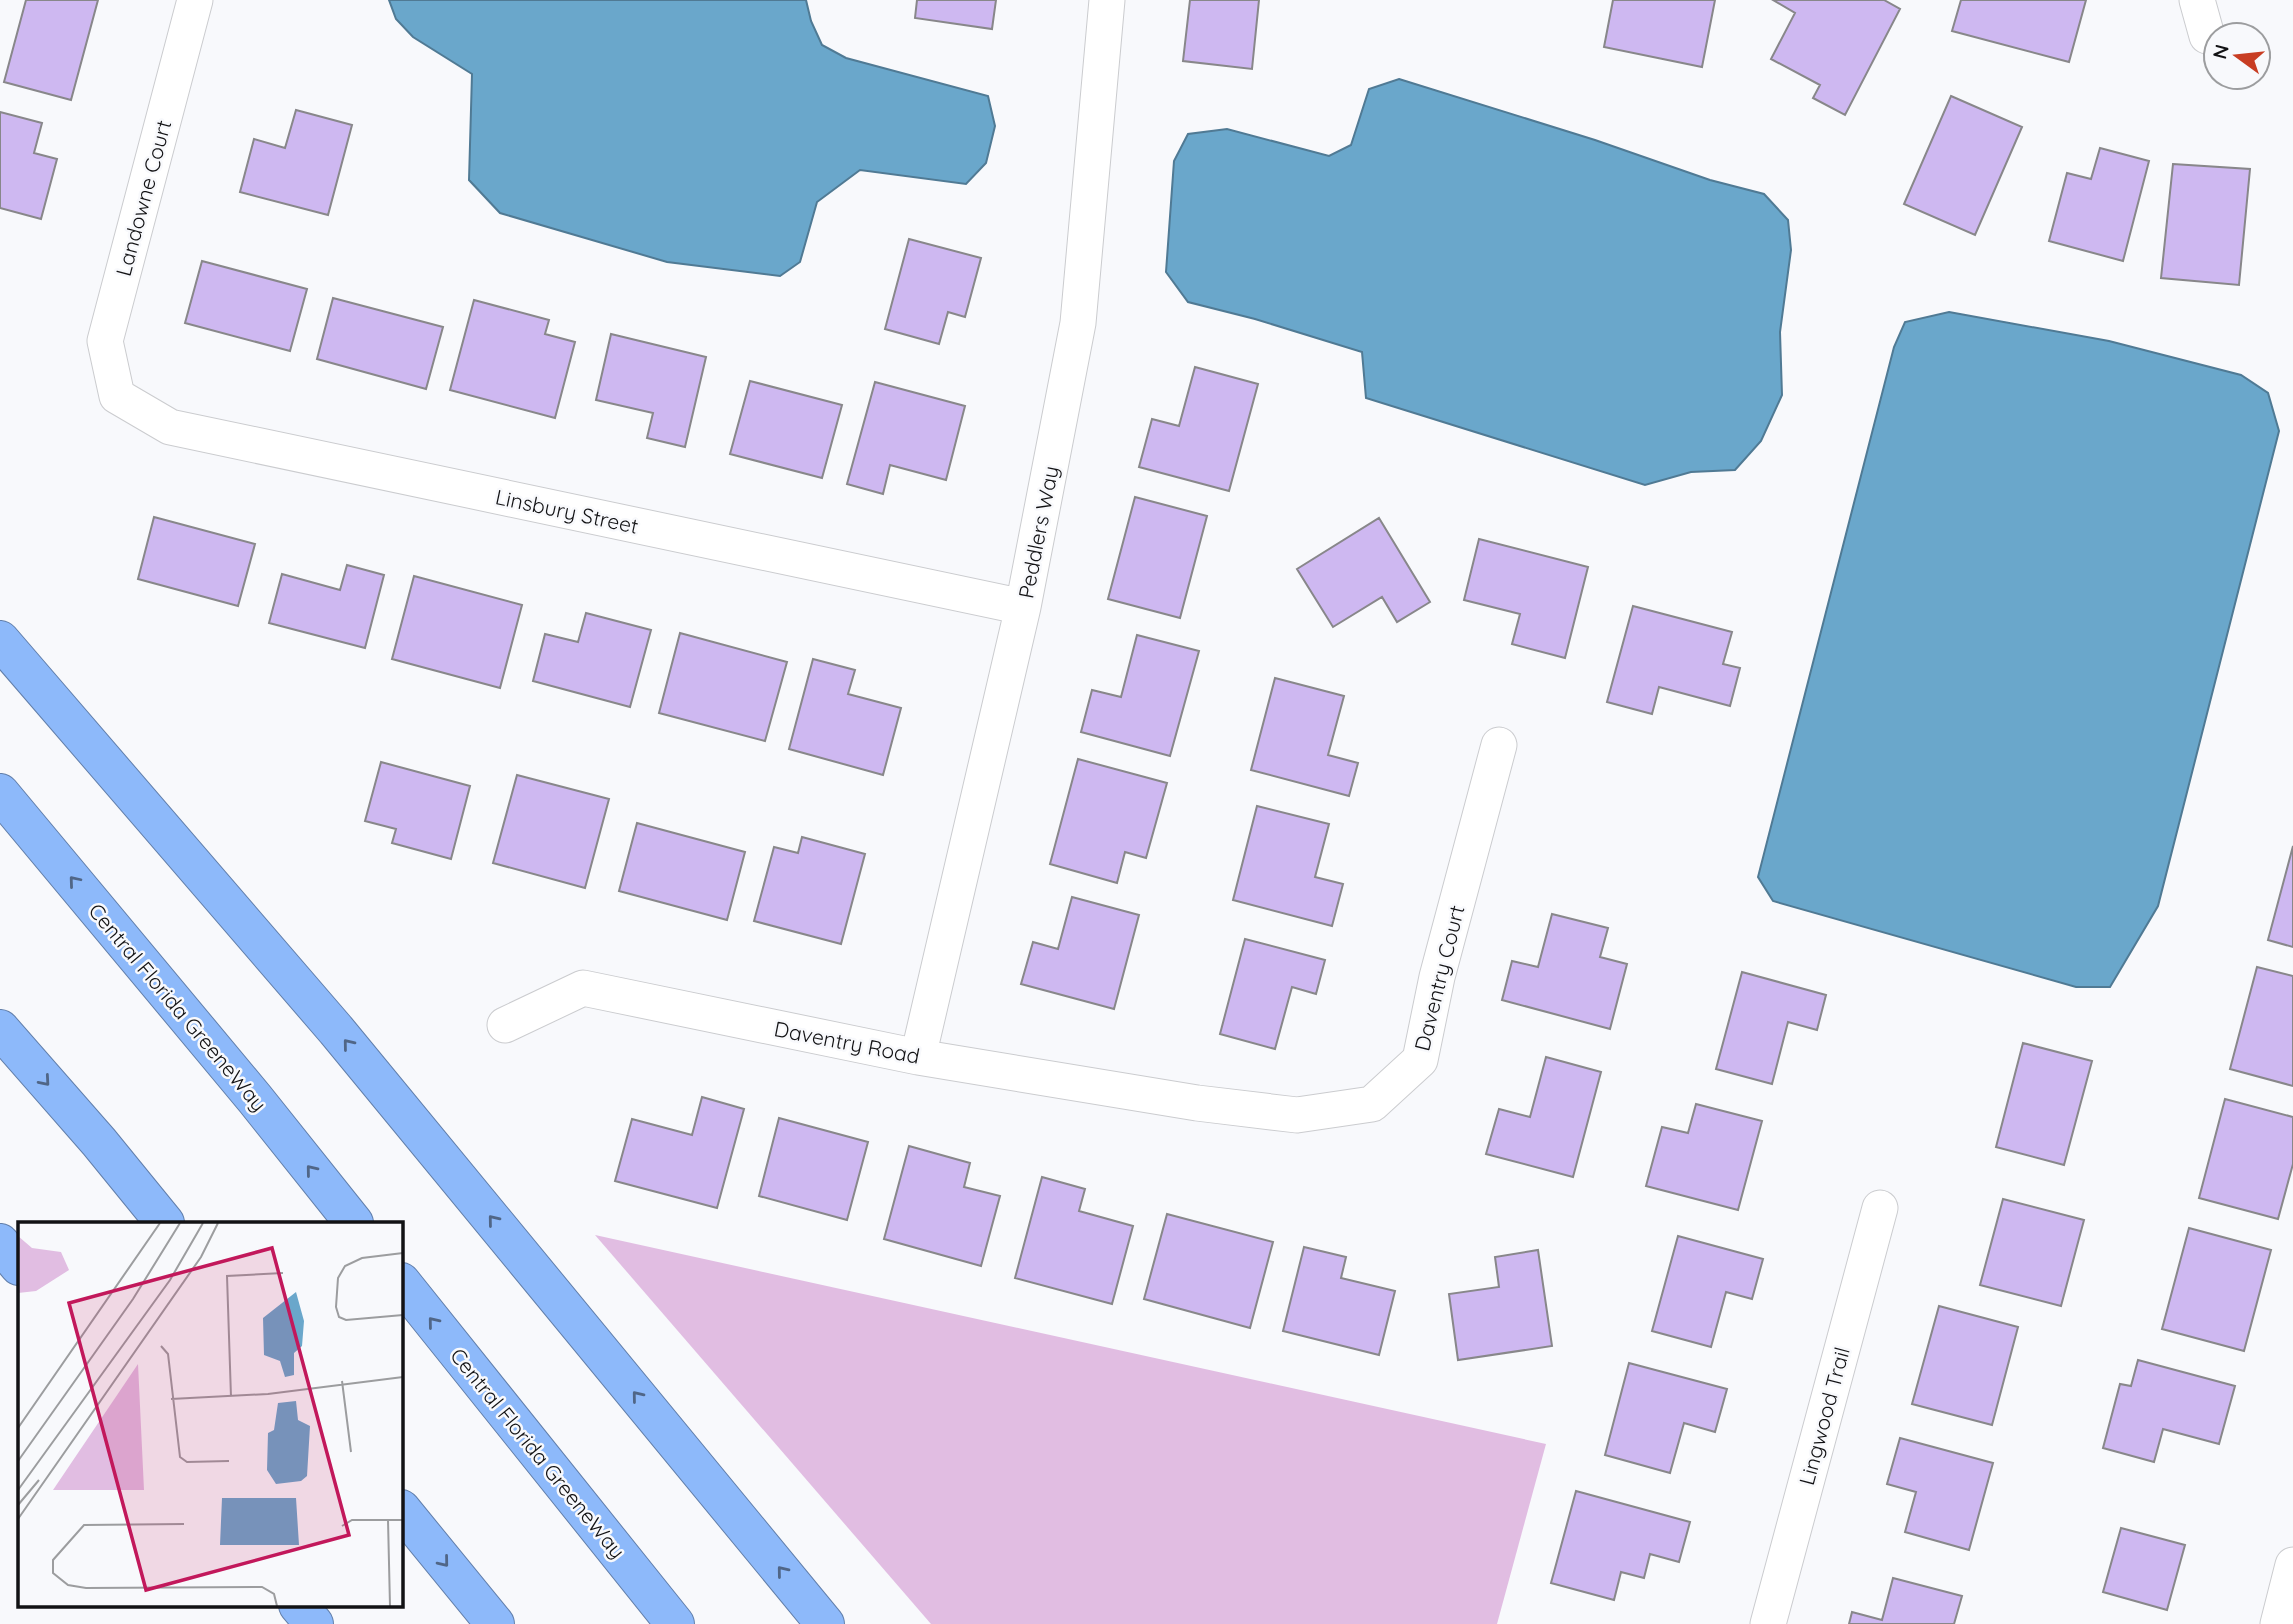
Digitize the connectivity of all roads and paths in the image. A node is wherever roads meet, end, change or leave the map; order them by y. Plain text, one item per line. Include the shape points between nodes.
1 (195, 0) edge
2 (1107, 0) edge
3 (2197, 0) edge
4 (2203, 21) edge
5 (117, 396) joint
6 (1023, 607) junction
7 (0, 640) edge
8 (1499, 745) dead end
9 (0, 793) edge
10 (505, 1025) dead end
11 (0, 1029) edge
12 (918, 1057) junction
13 (1197, 1103) joint
14 (1880, 1208) dead end
15 (164, 1222) edge
16 (353, 1222) edge
17 (0, 1243) edge
18 (18, 1265) edge
19 (402, 1283) edge
20 (402, 1510) edge
21 (2293, 1565) edge
22 (299, 1606) edge
23 (2285, 1609) edge
24 (314, 1624) edge
25 (495, 1624) edge
26 (675, 1624) edge
27 (825, 1624) edge
28 (1768, 1624) edge

1 - 5 street, Landowne Court via 105,341
2 - 6 street, Peddlers Way via 1078,323
3 - 4 street
5 - 6 street, Linsbury Street via 170,427
6 - 12 street, Peddlers Way
27 -> 7 highway via 336,1030
8 - 13 street, Daventry Court via 1437,977 1420,1060 1372,1104 1297,1115
16 -> 9 highway, Central Florida GreeneWay
10 - 12 street, Daventry Road via 583,988
11 -> 15 highway
12 - 13 street, Daventry Road
14 - 28 street, Lingwood Trail
17 - 18 highway
26 -> 19 highway, Central Florida GreeneWay
20 -> 25 highway
21 - 23 street
22 - 24 highway

